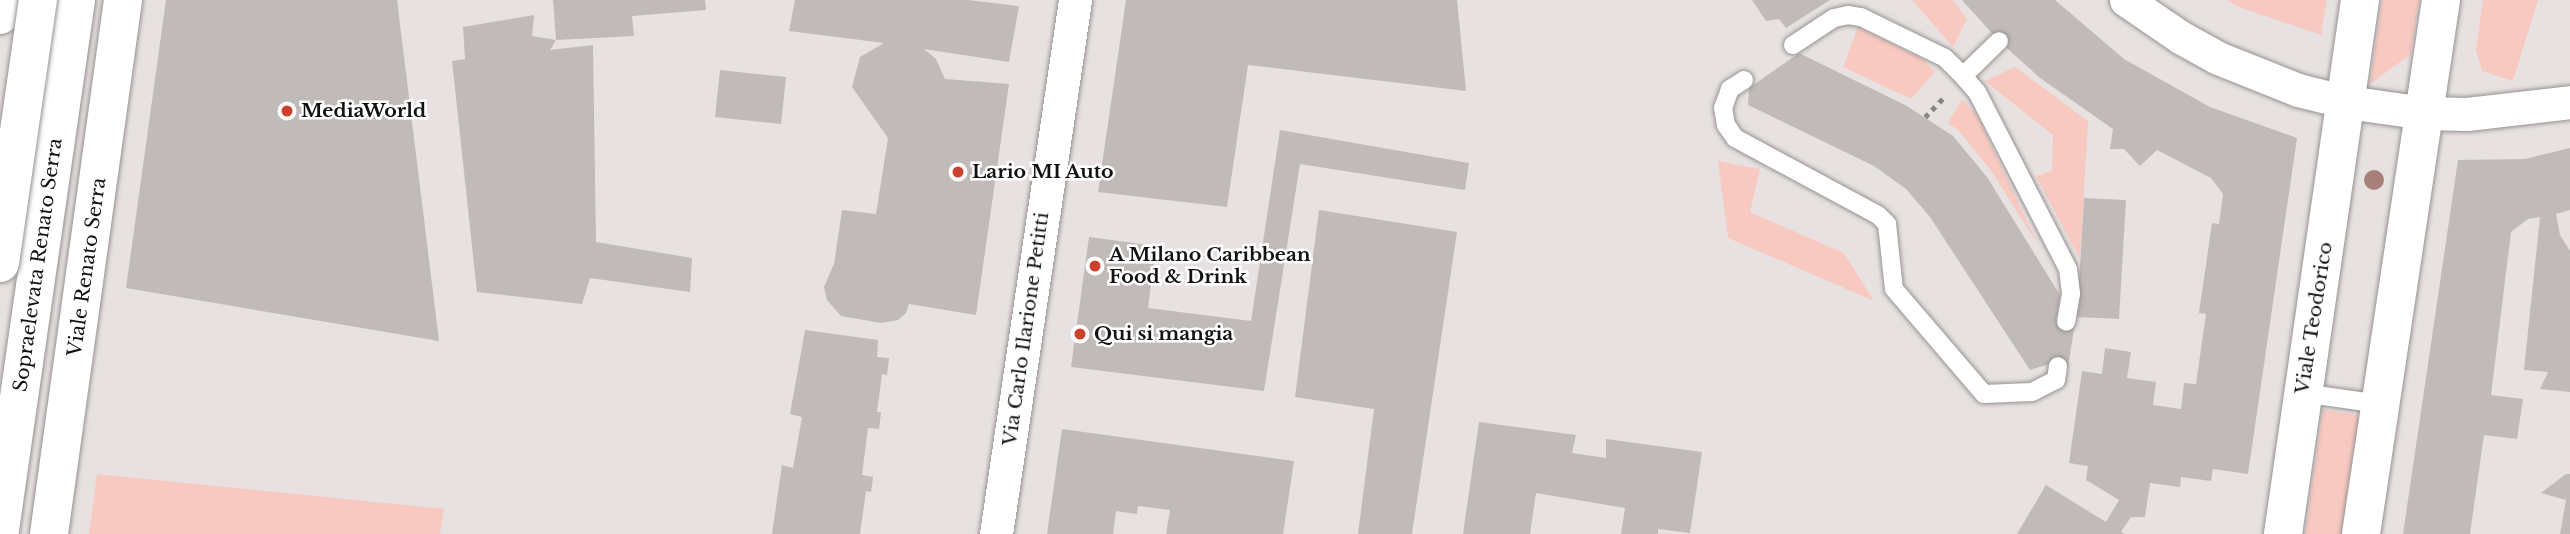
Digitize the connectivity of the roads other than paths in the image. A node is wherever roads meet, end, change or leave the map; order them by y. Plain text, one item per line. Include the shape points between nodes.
1 (38, 0) edge
2 (57, 0) edge
3 (76, 0) edge
4 (1074, 0) edge
5 (2126, 0) edge
6 (2360, 0) edge
7 (2441, 0) edge
8 (114, 5) edge
9 (0, 15) edge
10 (1999, 41) dead end
11 (1793, 45) dead end
12 (1963, 76) junction
13 (1744, 80) dead end
14 (2347, 102) junction
15 (2570, 102) edge
16 (2424, 113) junction
17 (0, 263) edge
18 (2066, 322) dead end
19 (2058, 366) dead end
20 (2302, 393) junction
21 (2381, 404) junction
22 (0, 530) edge
23 (49, 534) edge
24 (996, 534) edge
25 (2283, 534) edge
26 (2361, 534) edge

1 - 17 main road, Sopraelevata Renato Serra, bridge
2 - 9 main road via 17,3
3 - 22 main road, Sopraelevata Renato Serra
4 - 24 street, Via Carlo Ilarione Petitti
5 - 14 street via 2218,58 2298,90
6 - 14 main road, Viale Teodorico
7 - 16 main road
8 - 23 main road, Viale Renato Serra
10 - 12 lane
11 - 12 lane via 1834,18 1861,17 1945,58
12 - 18 lane via 1977,92 2067,269 2071,294
13 - 19 lane via 1730,89 1723,108 1726,125 1735,138 1887,224 1894,289 1984,394 2032,392 2056,380
14 - 16 street
14 - 20 main road, Viale Teodorico
15 - 16 street via 2510,112
16 - 21 main road
20 - 21 lane
20 - 25 main road, Viale Teodorico
21 - 26 main road

